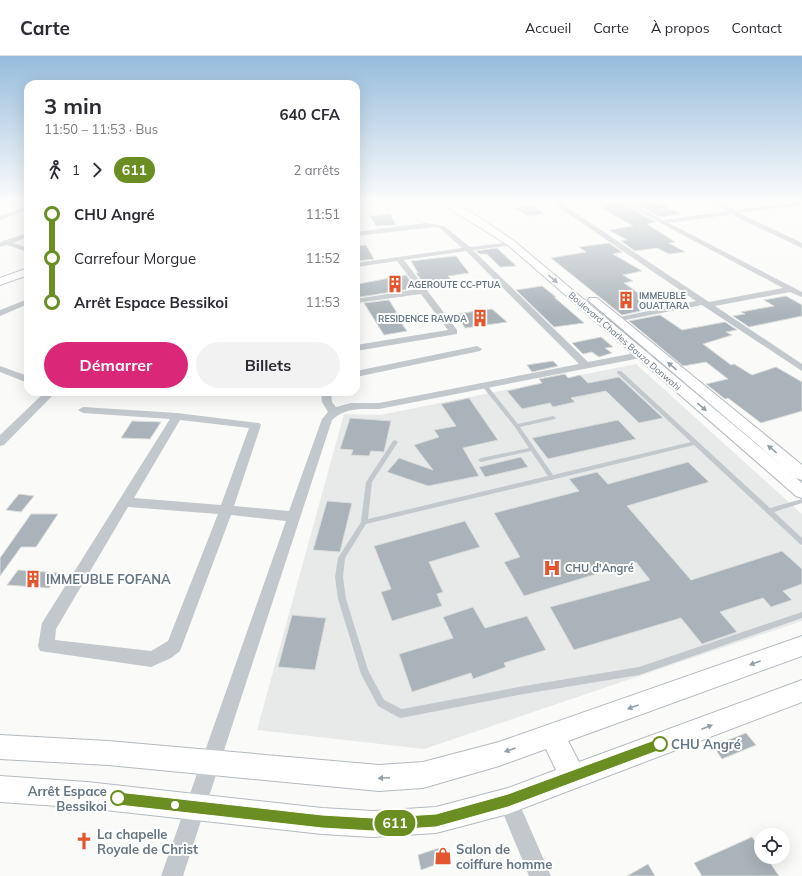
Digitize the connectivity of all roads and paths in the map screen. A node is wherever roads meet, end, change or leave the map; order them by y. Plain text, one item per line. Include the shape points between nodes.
1 (14, 239) edge
2 (456, 239) edge
3 (505, 239) edge
4 (517, 239) edge
5 (609, 239) edge
6 (696, 239) edge
7 (786, 239) edge
8 (800, 239) edge
9 (790, 241) junction
10 (2, 243) edge
11 (511, 243) junction
12 (802, 246) edge
13 (24, 249) edge
14 (468, 249) junction
15 (399, 259) junction
16 (360, 264) edge
17 (24, 267) edge
18 (24, 273) edge
19 (0, 276) edge
20 (0, 282) edge
21 (802, 288) edge
22 (792, 289) junction
23 (422, 291) junction
24 (802, 295) edge
25 (360, 300) edge
26 (24, 303) edge
27 (704, 304) junction
28 (0, 313) edge
29 (618, 320) junction
30 (360, 347) edge
31 (477, 349) dead end
32 (656, 352) junction
33 (640, 355) junction
34 (585, 365) junction
35 (802, 368) edge
36 (0, 369) edge
37 (619, 372) dead end
38 (360, 373) edge
39 (24, 378) edge
40 (485, 386) junction
41 (47, 396) edge
42 (326, 396) edge
43 (83, 410) dead end
44 (333, 412) junction
45 (177, 416) junction
46 (553, 418) dead end
47 (517, 426) junction
48 (0, 442) edge
49 (396, 442) dead end
50 (695, 443) junction
51 (532, 449) junction
52 (481, 460) dead end
53 (802, 474) edge
54 (552, 478) junction
55 (802, 492) edge
56 (802, 501) edge
57 (126, 502) junction
58 (226, 510) junction
59 (768, 511) junction
60 (295, 517) junction
61 (364, 522) junction
62 (802, 542) edge
63 (802, 615) edge
64 (802, 646) edge
65 (802, 690) edge
66 (552, 735) junction
67 (0, 746) edge
68 (210, 763) junction
69 (573, 778) junction
70 (0, 789) edge
71 (508, 801) junction
72 (195, 807) junction
73 (172, 876) edge
74 (540, 876) edge

1 - 10 street
2 - 14 street
3 - 11 main road, Boulevard Charles Bauza Donwahi
4 - 29 main road, Boulevard Charles Bauza Donwahi
5 - 27 street
6 - 22 street
7 - 9 street
8 - 9 street
9 - 12 street
10 - 13 street
11 - 14 street
11 -> 33 main road, Boulevard Charles Bauza Donwahi
14 - 15 street
14 - 34 street
15 - 16 street
15 - 23 street
17 - 19 main road
18 - 20 main road
21 - 22 street
22 - 24 street
22 - 27 street
23 - 25 street
23 - 30 street via 454,332
26 - 28 street
27 - 29 street
27 - 35 street
29 - 32 main road, Boulevard Charles Bauza Donwahi
31 - 38 street
32 - 33 street
53 -> 32 main road, Boulevard Charles Bauza Donwahi
33 - 34 street
33 -> 55 main road, Boulevard Charles Bauza Donwahi
34 - 40 street
36 - 39 street
37 - 50 lane
40 - 44 street via 379,406 353,406
40 - 47 lane
41 - 48 street
42 - 44 street
43 - 45 street
44 - 60 street via 327,419
45 - 57 street
45 - 58 street via 255,425
46 - 47 lane
47 - 51 lane
49 - 61 lane via 369,482
50 - 54 lane
50 - 59 lane
51 - 52 lane
51 - 54 lane
54 - 61 lane
56 - 59 lane
57 - 58 street
57 - 58 street via 48,628 46,646 151,659 165,653 174,646
58 - 60 street
59 - 62 lane
60 - 68 street
61 - 63 lane via 342,558 339,576 342,599 364,671 381,703 401,714 639,671
64 -> 66 main road
69 -> 65 main road
66 -> 68 main road via 499,754 423,775 379,778
66 - 69 main road
67 - 68 main road
68 - 72 street
69 - 71 main road
70 - 72 main road via 87,795
71 - 72 main road via 436,820 373,824 322,822
71 - 74 street
72 - 73 street

